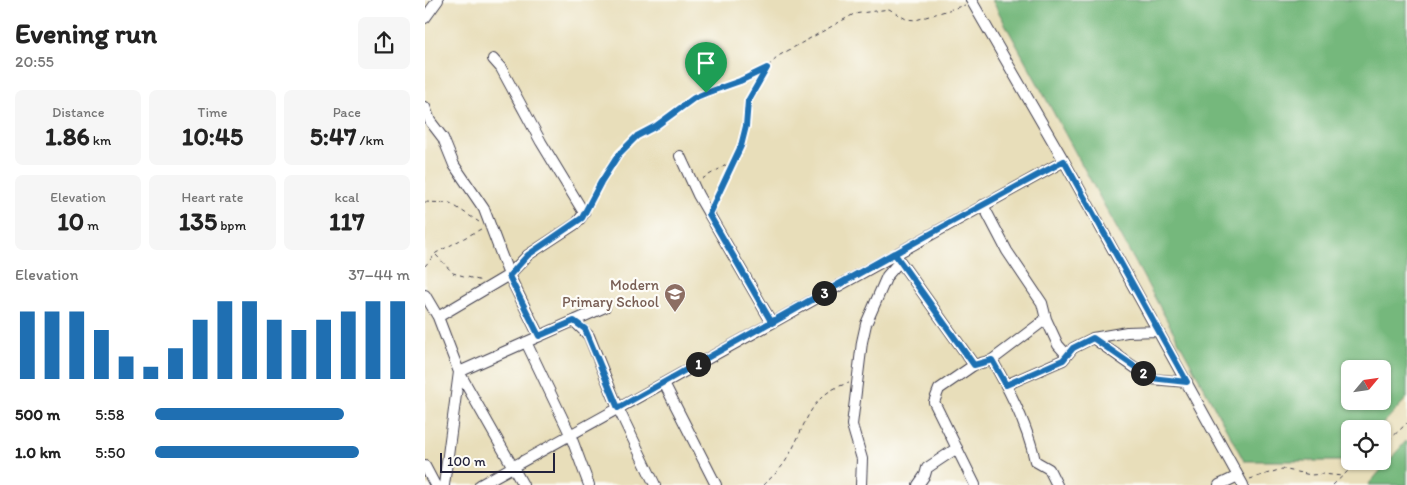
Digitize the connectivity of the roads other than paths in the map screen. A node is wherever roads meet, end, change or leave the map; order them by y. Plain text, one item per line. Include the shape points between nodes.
1 (438, 0) edge
2 (972, 1) edge
3 (425, 18) edge
4 (493, 59) dead end
5 (425, 107) edge
6 (679, 156) dead end
7 (1064, 161) junction
8 (983, 205) junction
9 (897, 257) junction
10 (509, 276) junction
11 (425, 295) edge
12 (605, 307) dead end
13 (438, 318) junction
14 (1046, 319) junction
15 (574, 321) junction
16 (772, 323) junction
17 (1158, 331) junction
18 (539, 336) junction
19 (1093, 338) junction
20 (526, 342) junction
21 (1066, 354) junction
22 (992, 360) junction
23 (974, 365) junction
24 (459, 372) junction
25 (1187, 382) junction
26 (664, 383) junction
27 (1006, 385) junction
28 (618, 408) junction
29 (570, 434) junction
30 (957, 448) junction
31 (425, 466) edge
32 (511, 468) junction
33 (1241, 481) edge
34 (435, 485) edge
35 (445, 485) edge
36 (480, 485) edge
37 (523, 485) edge
38 (589, 485) edge
39 (655, 485) edge
40 (716, 485) edge
41 (861, 485) edge
42 (918, 485) edge
43 (975, 485) edge
44 (1057, 485) edge
45 (1219, 485) edge

1 - 3 street
2 - 7 street
4 - 10 street via 584,213 577,223 528,255
5 - 10 street via 454,166 484,209
6 - 16 street
7 - 8 street
7 - 17 street
8 - 9 street
8 - 14 street via 1007,251 1042,303
9 - 16 street
9 - 23 street
9 - 41 street via 866,324 852,425 862,459
10 - 13 street
10 - 18 street
11 - 13 street
12 - 15 street
13 - 24 street
14 - 21 street
14 - 22 street
15 - 18 street
15 - 28 street via 589,336
16 - 26 street
17 - 19 street
17 - 25 street
18 - 20 street
19 - 21 street
19 - 25 street via 1151,378
20 - 24 street
20 - 29 street
21 - 27 street via 1063,360
22 - 23 street
22 - 27 street
23 - 30 street via 939,389 934,402
24 - 32 street
24 - 35 street
25 - 33 street
26 - 28 street
26 - 40 street
27 - 44 street via 1025,428 1035,462 1049,469
28 - 29 street
28 - 39 street
29 - 32 street
29 - 38 street
30 - 42 street via 927,468
30 - 43 street
31 - 34 street
32 - 36 street
32 - 37 street
33 - 45 street

